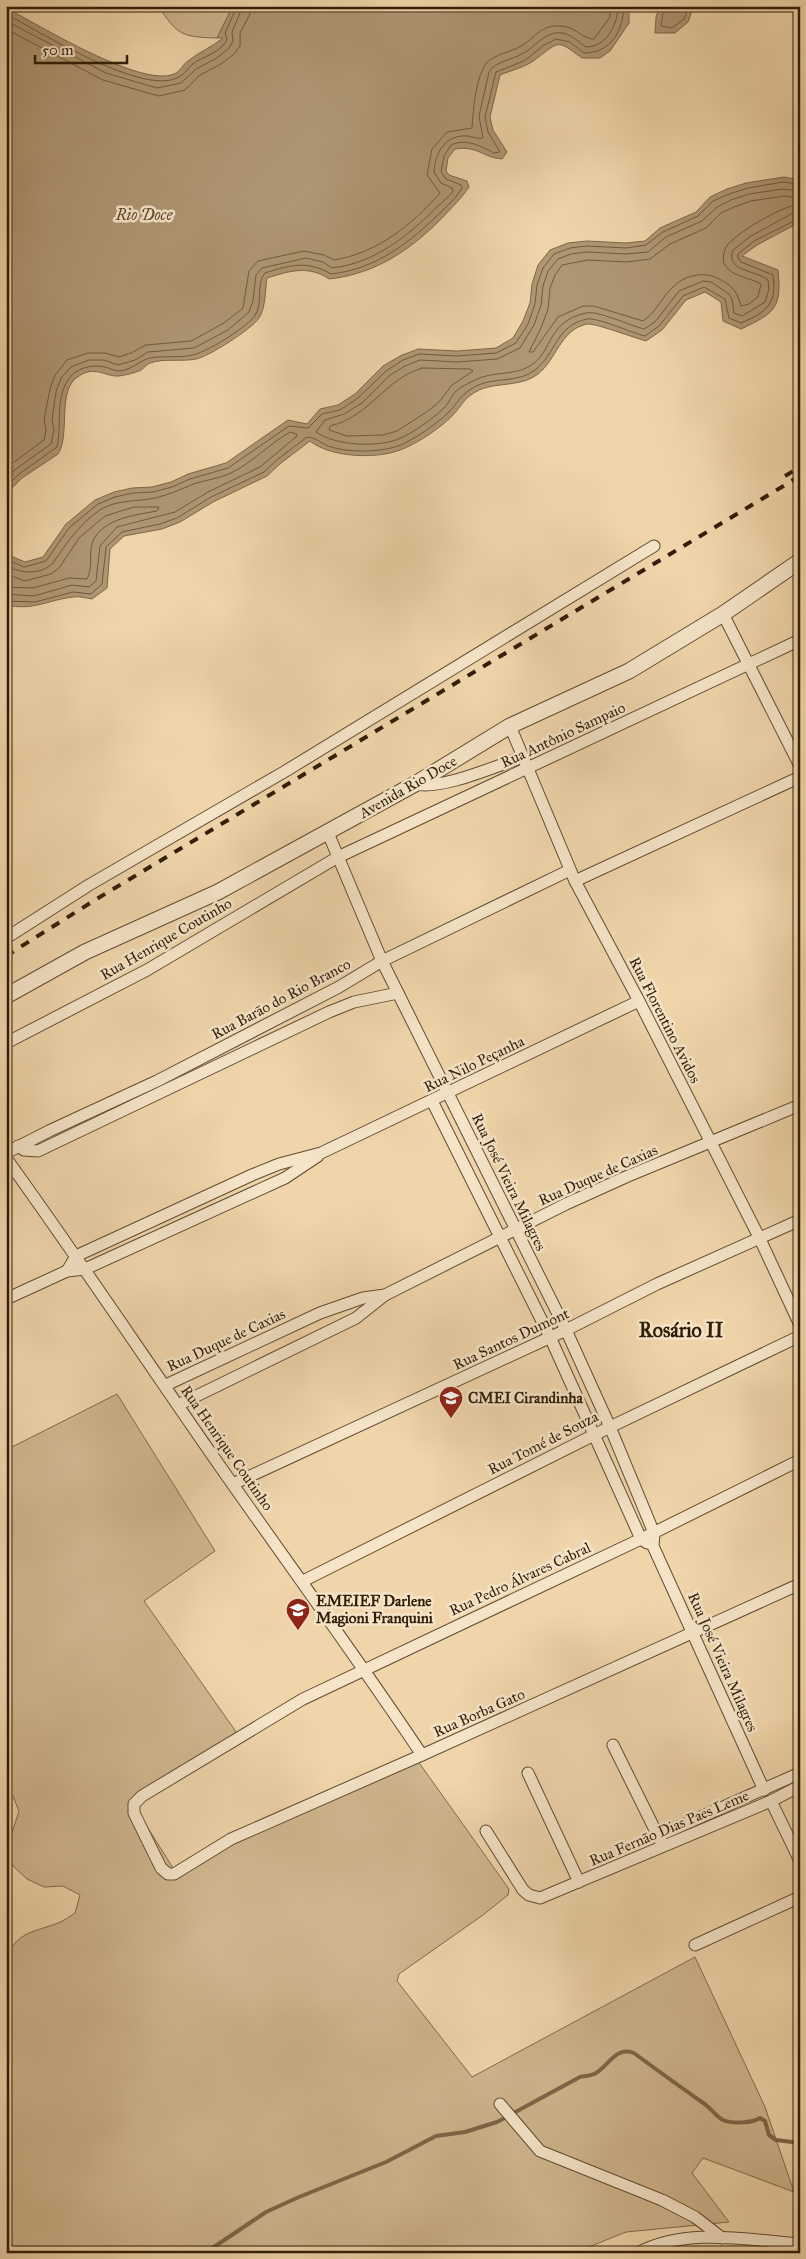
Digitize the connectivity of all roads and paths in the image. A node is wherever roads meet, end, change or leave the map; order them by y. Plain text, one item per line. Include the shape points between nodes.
1 (654, 546) dead end
2 (800, 561) edge
3 (723, 614) junction
4 (800, 640) edge
5 (748, 663) junction
6 (510, 726) junction
7 (523, 757) junction
8 (800, 766) edge
9 (529, 768) junction
10 (800, 777) edge
11 (415, 784) junction
12 (328, 833) junction
13 (338, 857) junction
14 (570, 870) junction
15 (575, 881) junction
16 (6, 938) edge
17 (382, 961) junction
18 (398, 993) junction
19 (6, 996) edge
20 (640, 1001) junction
21 (6, 1043) edge
22 (450, 1093) junction
23 (432, 1101) junction
24 (800, 1105) edge
25 (710, 1143) junction
26 (18, 1146) junction
27 (6, 1153) edge
28 (321, 1153) junction
29 (6, 1158) edge
30 (800, 1220) edge
31 (515, 1230) junction
32 (759, 1237) junction
33 (499, 1239) junction
34 (76, 1256) junction
35 (85, 1269) junction
36 (67, 1272) junction
37 (385, 1295) junction
38 (6, 1298) edge
39 (800, 1325) edge
40 (566, 1330) junction
41 (800, 1336) edge
42 (550, 1337) junction
43 (166, 1385) junction
44 (178, 1405) junction
45 (610, 1426) junction
46 (594, 1434) junction
47 (800, 1460) edge
48 (233, 1484) junction
49 (654, 1533) junction
50 (640, 1539) junction
51 (653, 1546) junction
52 (303, 1581) junction
53 (800, 1584) edge
54 (694, 1633) junction
55 (364, 1669) junction
56 (612, 1745) dead end
57 (422, 1755) junction
58 (800, 1772) edge
59 (528, 1774) dead end
60 (800, 1786) edge
61 (764, 1790) junction
62 (771, 1801) junction
63 (486, 1831) dead end
64 (660, 1841) junction
65 (800, 1861) edge
66 (174, 1874) joint
67 (579, 1882) junction
68 (800, 1897) edge
69 (695, 1945) dead end
70 (500, 2104) dead end
71 (722, 2238) junction
72 (800, 2244) edge
73 (638, 2253) edge

1 - 16 street
2 - 3 street, Avenida Rio Doce
3 - 5 street
3 - 6 street, Avenida Rio Doce via 628,671
4 - 5 street, Rua Antônio Sampaio
5 - 8 street
5 - 9 street, Rua Antônio Sampaio
6 - 7 street, Rua Florentino Avidos
6 - 11 street, Avenida Rio Doce
7 - 9 street, Rua Florentino Avidos
7 - 11 street via 449,781 427,786
9 - 13 street, Rua Antônio Sampaio
9 - 14 street, Rua Florentino Avidos
10 - 15 street
11 - 12 street, Avenida Rio Doce
12 - 13 street, Rua José Vieira Milagres
12 - 19 street, Avenida Rio Doce via 218,892 85,952
13 - 17 street, Rua José Vieira Milagres
13 - 21 street, Rua Henrique Coutinho via 147,970
14 - 15 street, Rua Florentino Avidos
14 - 17 street, Rua Barão do Rio Branco
15 - 20 street, Rua Florentino Avidos
17 - 18 street, Rua José Vieira Milagres
17 - 26 street, Rua Barão do Rio Branco via 339,987 157,1081
18 - 22 street, Rua José Vieira Milagres
18 - 26 street via 354,1002 329,1012 38,1151
20 - 22 street, Rua Nilo Peçanha
20 - 25 street, Rua Florentino Avidos
22 - 23 street, Rua Nilo Peçanha
22 - 31 street, Rua José Vieira Milagres
23 - 28 street, Rua Nilo Peçanha
23 - 33 street
24 - 25 street, Rua Duque de Caxias
25 - 31 street, Rua Duque de Caxias via 628,1176
25 - 32 street, Rua Florentino Avidos
26 - 27 street, Rua Barão do Rio Branco
28 - 34 street, Rua Nilo Peçanha via 252,1175
28 - 35 street, Rua Nilo Peçanha via 285,1178
29 - 34 street, Rua Henrique Coutinho
30 - 32 street, Rua Santos Dumont
31 - 33 street, Rua Duque de Caxias
31 - 40 street, Rua José Vieira Milagres
32 - 39 street, Rua Florentino Avidos
32 - 40 street, Rua Santos Dumont
33 - 37 street, Rua Duque de Caxias
33 - 42 street
34 - 35 street, Rua Henrique Coutinho
34 - 36 street
35 - 36 street, Rua Nilo Peçanha
35 - 43 street, Rua Henrique Coutinho
36 - 38 street, Rua Nilo Peçanha
37 - 43 street, Rua Duque de Caxias via 363,1298 320,1313
37 - 44 street, Rua Duque de Caxias via 356,1318
40 - 42 street, Rua Santos Dumont
40 - 45 street, Rua José Vieira Milagres
41 - 45 street, Rua Tomé de Souza
42 - 46 street
42 - 48 street, Rua Santos Dumont
43 - 44 street, Rua Henrique Coutinho
44 - 48 street, Rua Henrique Coutinho
45 - 46 street, Rua Tomé de Souza
45 - 49 street, Rua José Vieira Milagres
46 - 50 street
46 - 52 street, Rua Tomé de Souza
47 - 49 street, Rua Pedro Álvares Cabral
48 - 52 street, Rua Henrique Coutinho
49 - 50 street, Rua Pedro Álvares Cabral
49 - 51 street, Rua José Vieira Milagres
50 - 51 street
50 - 55 street, Rua Pedro Álvares Cabral
51 - 54 street, Rua José Vieira Milagres
52 - 55 street, Rua Henrique Coutinho
53 - 54 street, Rua Borba Gato
54 - 57 street, Rua Borba Gato
54 - 61 street, Rua José Vieira Milagres
55 - 57 street, Rua Henrique Coutinho
55 - 66 street, Rua Pedro Álvares Cabral via 302,1699 136,1801 134,1813 161,1868 168,1874
56 - 64 street
57 - 66 street, Rua Borba Gato via 231,1838
58 - 61 street
59 - 67 street
60 - 62 street, Rua Fernão Dias Paes Leme
61 - 64 street
62 - 64 street, Rua Fernão Dias Paes Leme
62 - 65 street
63 - 67 street, Rua Fernão Dias Paes Leme via 523,1890 535,1897 549,1896
64 - 67 street, Rua Fernão Dias Paes Leme
68 - 69 street
70 - 71 street via 540,2151 662,2200 694,2217
71 - 72 street
71 - 73 street via 688,2239

